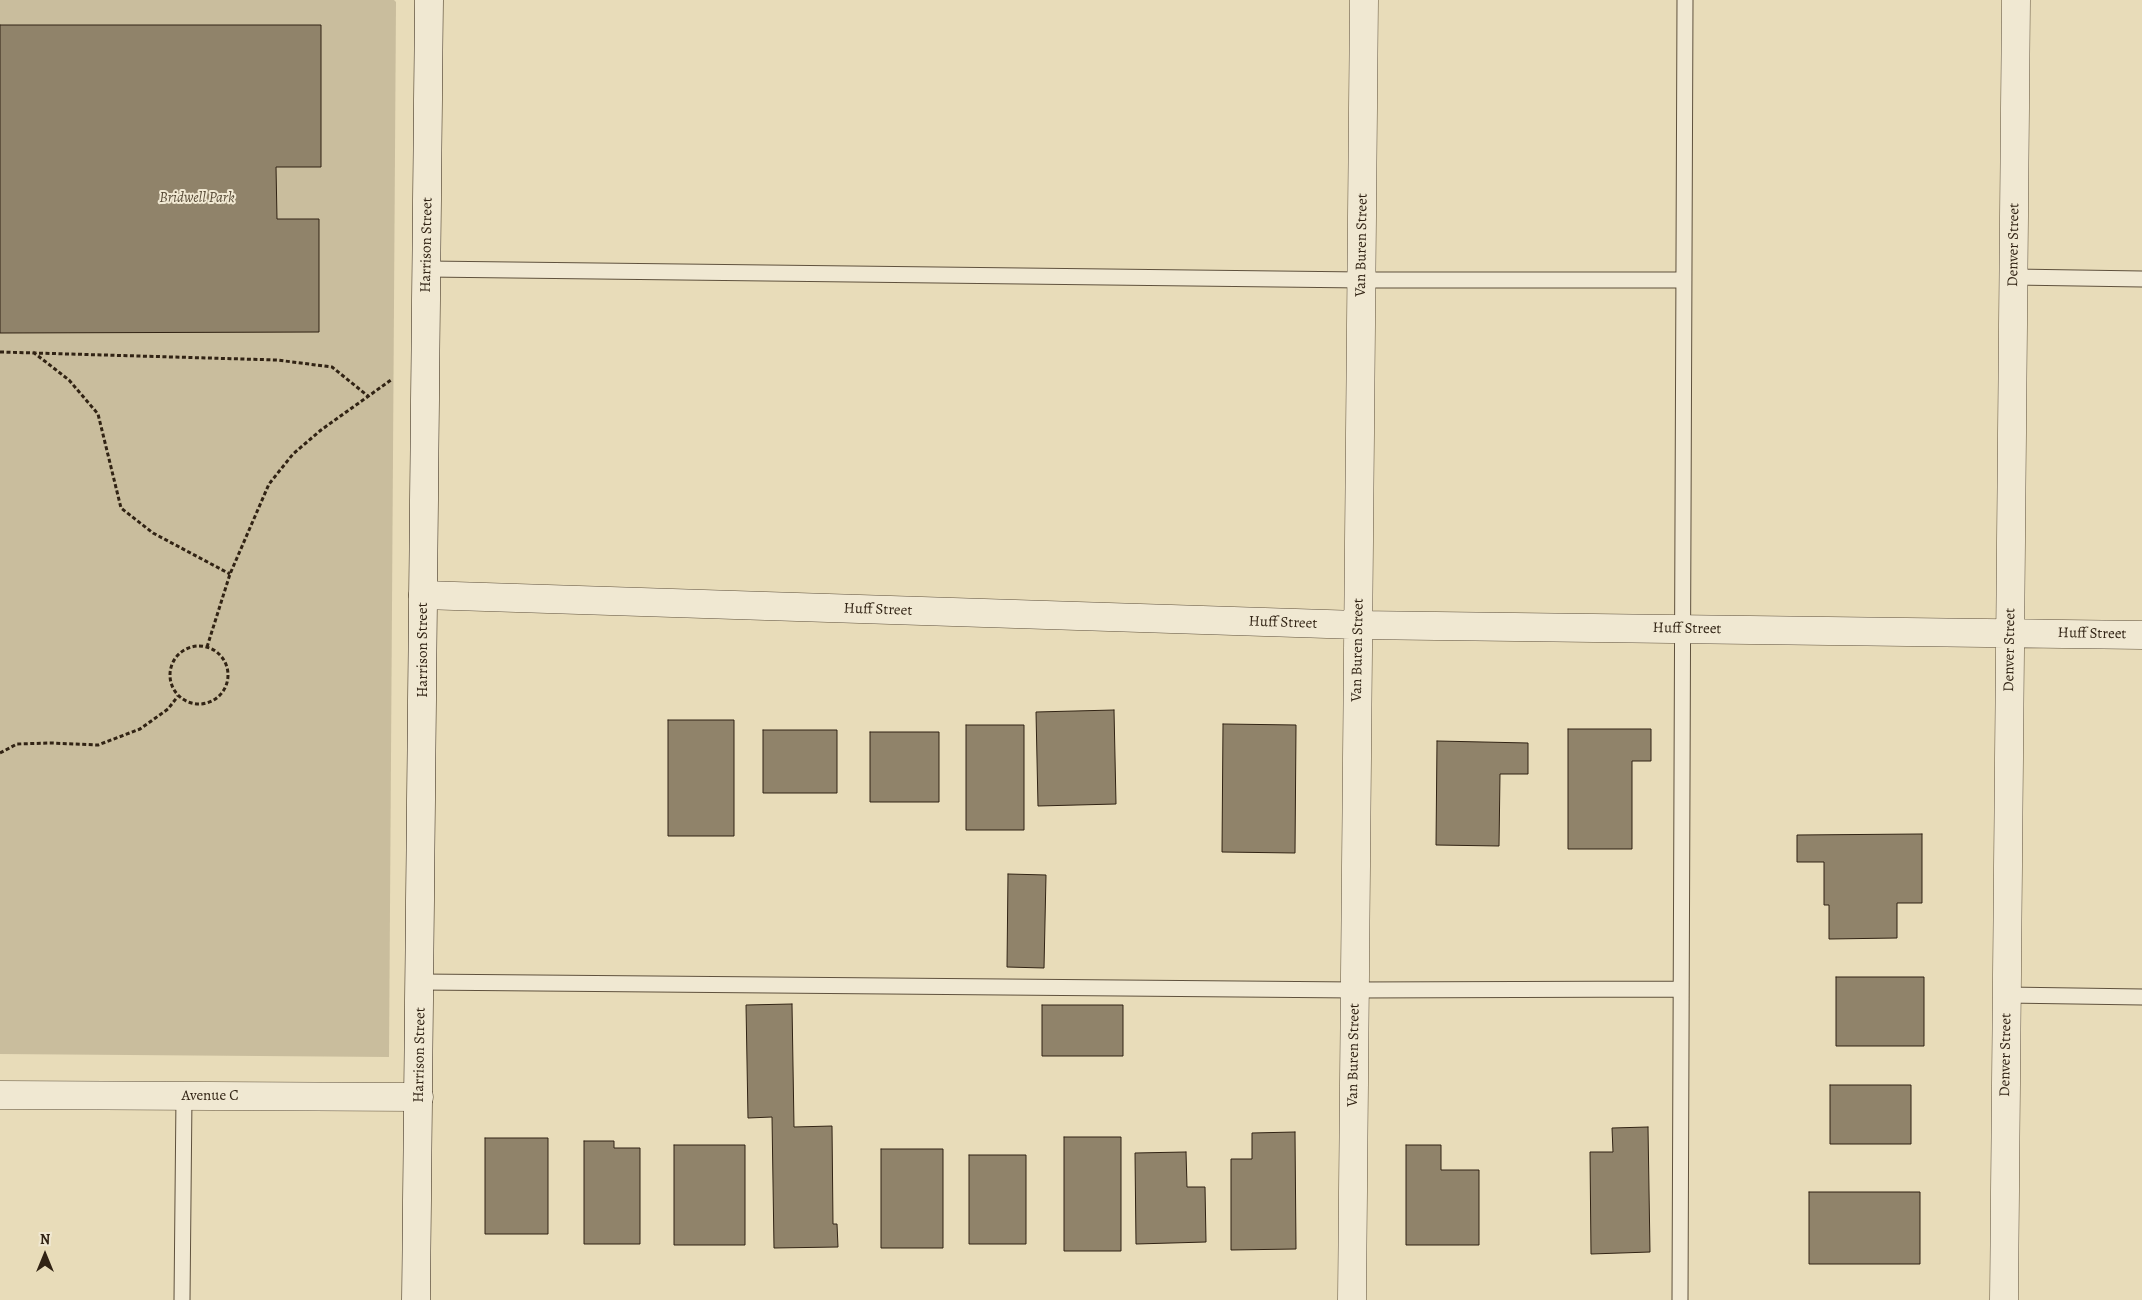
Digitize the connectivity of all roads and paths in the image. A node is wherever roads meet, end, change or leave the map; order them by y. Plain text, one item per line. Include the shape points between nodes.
1 (429, 0) edge
2 (1364, 0) edge
3 (1685, 0) edge
4 (2016, 0) edge
5 (427, 269) junction
6 (2014, 277) junction
7 (2142, 278) edge
8 (1362, 280) junction
9 (1684, 280) junction
10 (0, 352) edge
11 (33, 352) junction
12 (426, 355) junction
13 (368, 396) junction
14 (230, 574) junction
15 (424, 595) junction
16 (1358, 625) junction
17 (1683, 629) junction
18 (2010, 633) junction
19 (2142, 634) edge
20 (207, 647) junction
21 (178, 696) junction
22 (0, 753) edge
23 (420, 982) junction
24 (1681, 989) junction
25 (1355, 990) junction
26 (2007, 995) junction
27 (2142, 997) edge
28 (0, 1095) edge
29 (184, 1096) junction
30 (419, 1097) junction
31 (182, 1300) edge
32 (416, 1300) edge
33 (1352, 1300) edge
34 (1680, 1300) edge
35 (2004, 1300) edge

1 - 5 street, Harrison Street
2 - 8 street, Van Buren Street
3 - 9 lane
4 - 6 street, Denver Street
5 - 8 lane
5 - 12 street, Harrison Street
6 - 7 lane
6 - 18 street, Denver Street
8 - 9 lane
8 - 16 street, Van Buren Street
9 - 17 lane
10 - 11 path
11 - 13 path via 277,360 332,367
11 - 14 path via 69,380 98,414 121,508 153,533
12 - 13 path
12 - 15 street, Harrison Street
13 - 14 path via 293,454 269,484
14 - 20 path
15 - 16 street, Huff Street
15 - 23 street, Harrison Street
16 - 17 street, Huff Street
16 - 25 street, Van Buren Street
17 - 18 street, Huff Street
17 - 24 lane
18 - 19 street, Huff Street
18 - 26 street, Denver Street
20 - 21 path via 187,648 172,662 170,678
20 - 21 path via 217,652 228,668 224,688 218,697 204,704 193,704
21 - 22 path via 168,709 140,728 98,745 17,744
23 - 25 lane
23 - 30 street, Harrison Street
24 - 25 lane
24 - 34 lane
25 - 33 street, Van Buren Street
26 - 27 lane
26 - 35 street, Denver Street
28 - 29 street, Avenue C
29 - 30 street, Avenue C
29 - 31 lane
30 - 32 street, Harrison Street

